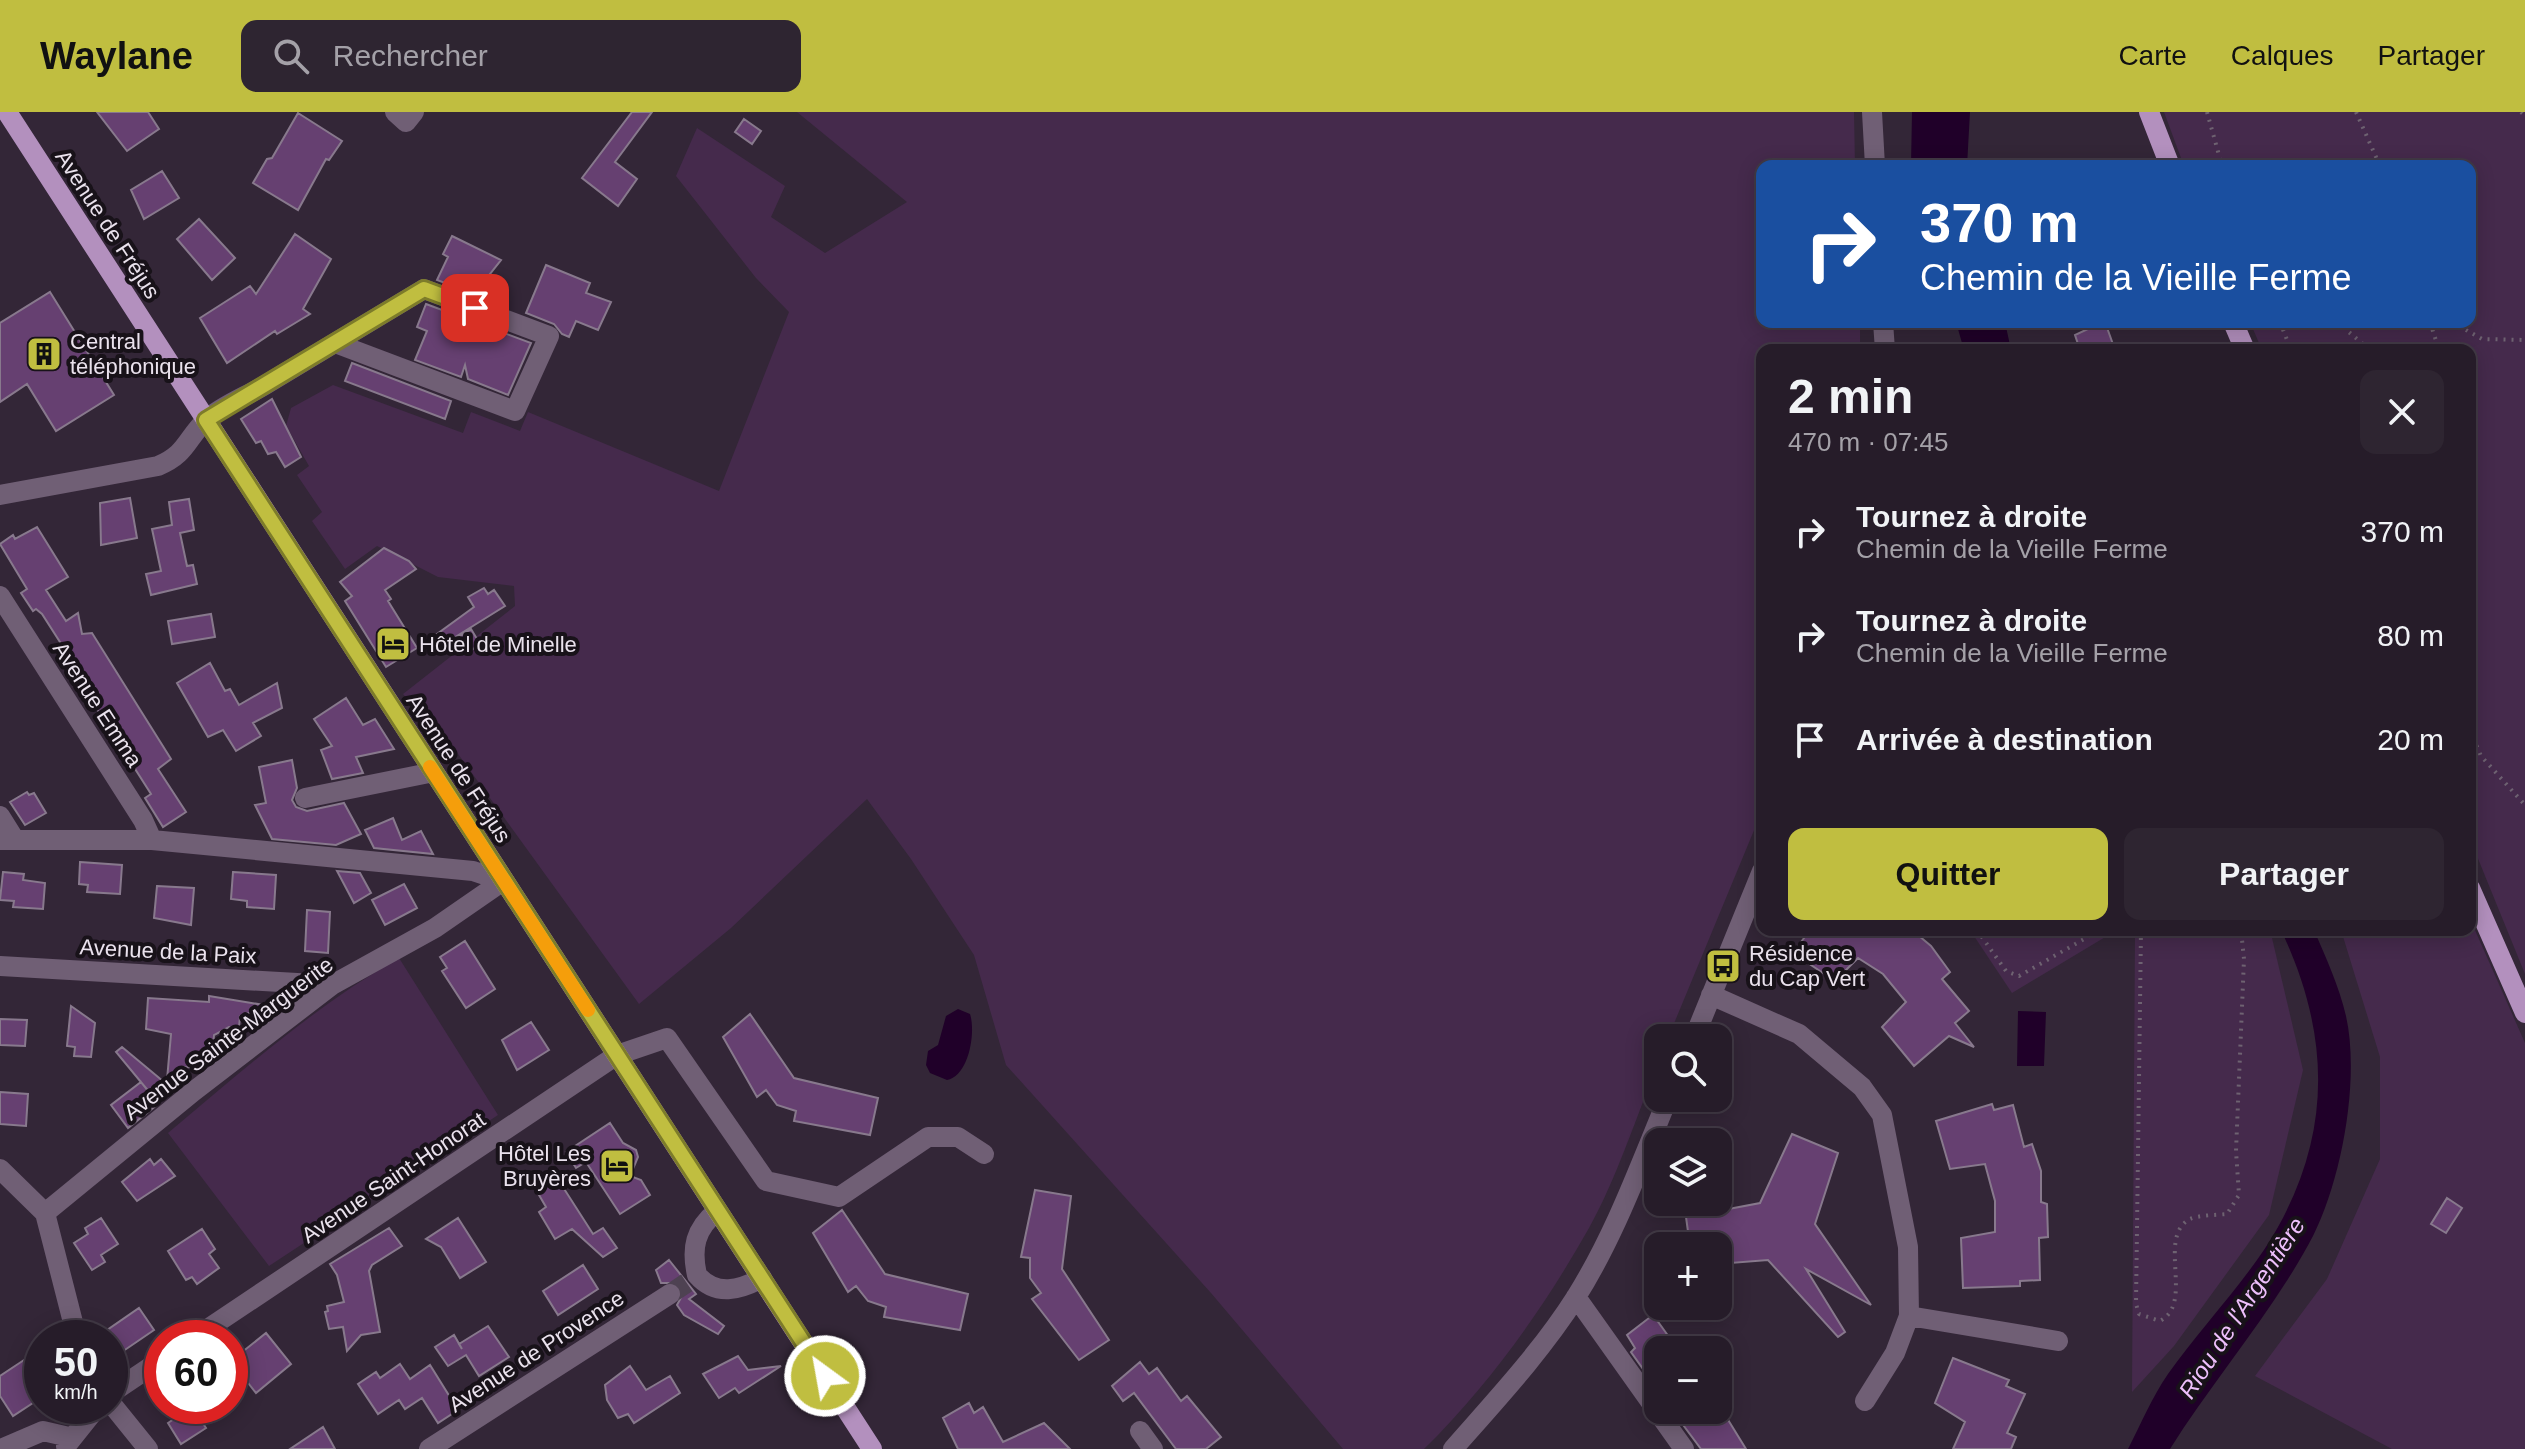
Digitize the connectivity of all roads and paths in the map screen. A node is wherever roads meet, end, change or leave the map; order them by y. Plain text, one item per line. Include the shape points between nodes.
1 (7, 112) edge
2 (395, 112) edge
3 (414, 112) edge
4 (1872, 112) edge
5 (2149, 112) edge
6 (2207, 112) edge
7 (2356, 112) edge
8 (1875, 160) edge
9 (2168, 160) edge
10 (2220, 160) edge
11 (2377, 160) edge
12 (2344, 328) edge
13 (2467, 328) edge
14 (2525, 340) edge
15 (335, 343) junction
16 (2363, 344) edge
17 (206, 420) junction
18 (0, 495) edge
19 (0, 596) edge
20 (2476, 745) edge
21 (434, 772) junction
22 (305, 798) dead end
23 (2525, 805) edge
24 (0, 816) edge
25 (7, 840) edge
26 (152, 840) junction
27 (503, 881) junction
28 (1756, 886) edge
29 (2476, 902) edge
30 (1981, 936) edge
31 (2089, 936) edge
32 (2141, 936) edge
33 (2242, 936) edge
34 (0, 966) edge
35 (332, 985) junction
36 (1711, 995) junction
37 (2525, 1013) edge
38 (1700, 1024) edge
39 (617, 1055) junction
40 (1662, 1112) edge
41 (984, 1154) dead end
42 (0, 1169) edge
43 (717, 1211) junction
44 (45, 1213) junction
45 (762, 1278) junction
46 (670, 1294) tunnel mouth
47 (1576, 1297) junction
48 (1909, 1316) junction
49 (72, 1320) edge
50 (221, 1320) edge
51 (2058, 1341) dead end
52 (1865, 1401) dead end
53 (83, 1424) edge
54 (128, 1424) edge
55 (1140, 1431) dead end
56 (67, 1443) edge
57 (1, 1449) edge
58 (148, 1449) edge
59 (429, 1449) edge
60 (872, 1449) edge
61 (1153, 1449) edge
62 (1453, 1449) edge
63 (1684, 1449) edge

1 - 17 main road, Avenue de Fréjus
2 - 3 street via 406,122
4 - 8 street
5 - 9 main road
6 - 10 path
7 - 11 path
12 - 16 path
13 - 14 path via 2482,339
15 - 15 street via 424,289 549,336 515,411
15 - 17 street
17 - 18 street via 189,445 158,466
17 - 21 main road, Avenue de Fréjus
19 - 26 street, Avenue Emma
20 - 23 path
21 - 22 street
21 - 27 main road, Avenue de Fréjus
24 - 25 street
25 - 26 street
26 - 27 street via 473,871
27 - 35 street, Avenue Sainte-Marguerite via 435,928
27 - 39 main road, Avenue de Fréjus
28 - 36 street
29 - 37 main road
30 - 31 path via 2006,971 2019,976
32 - 33 path via 2136,1304 2139,1314 2160,1321 2176,1305 2174,1262 2180,1229 2190,1219 2227,1214 2239,1195
34 - 35 street, Avenue de la Paix
35 - 44 street, Avenue Sainte-Marguerite
36 - 38 street
36 - 48 street via 1799,1034 1862,1087 1882,1115 1908,1247
39 - 41 street, Avenue Saint-Honorat via 667,1038 766,1181 839,1197 928,1137 958,1137
39 - 43 main road, Avenue de Fréjus
39 - 50 street, Avenue Saint-Honorat
40 - 47 street
42 - 44 street
43 - 45 main road, Avenue de Fréjus
43 - 45 street via 695,1238 692,1278 730,1291
44 - 49 street
45 - 60 main road, Avenue de Fréjus
46 - 59 street, Avenue de Provence
47 - 62 street
47 - 63 street
48 - 51 street
48 - 52 street via 1895,1353
53 - 56 street
54 - 58 street
55 - 61 street
56 - 57 street via 43,1431

